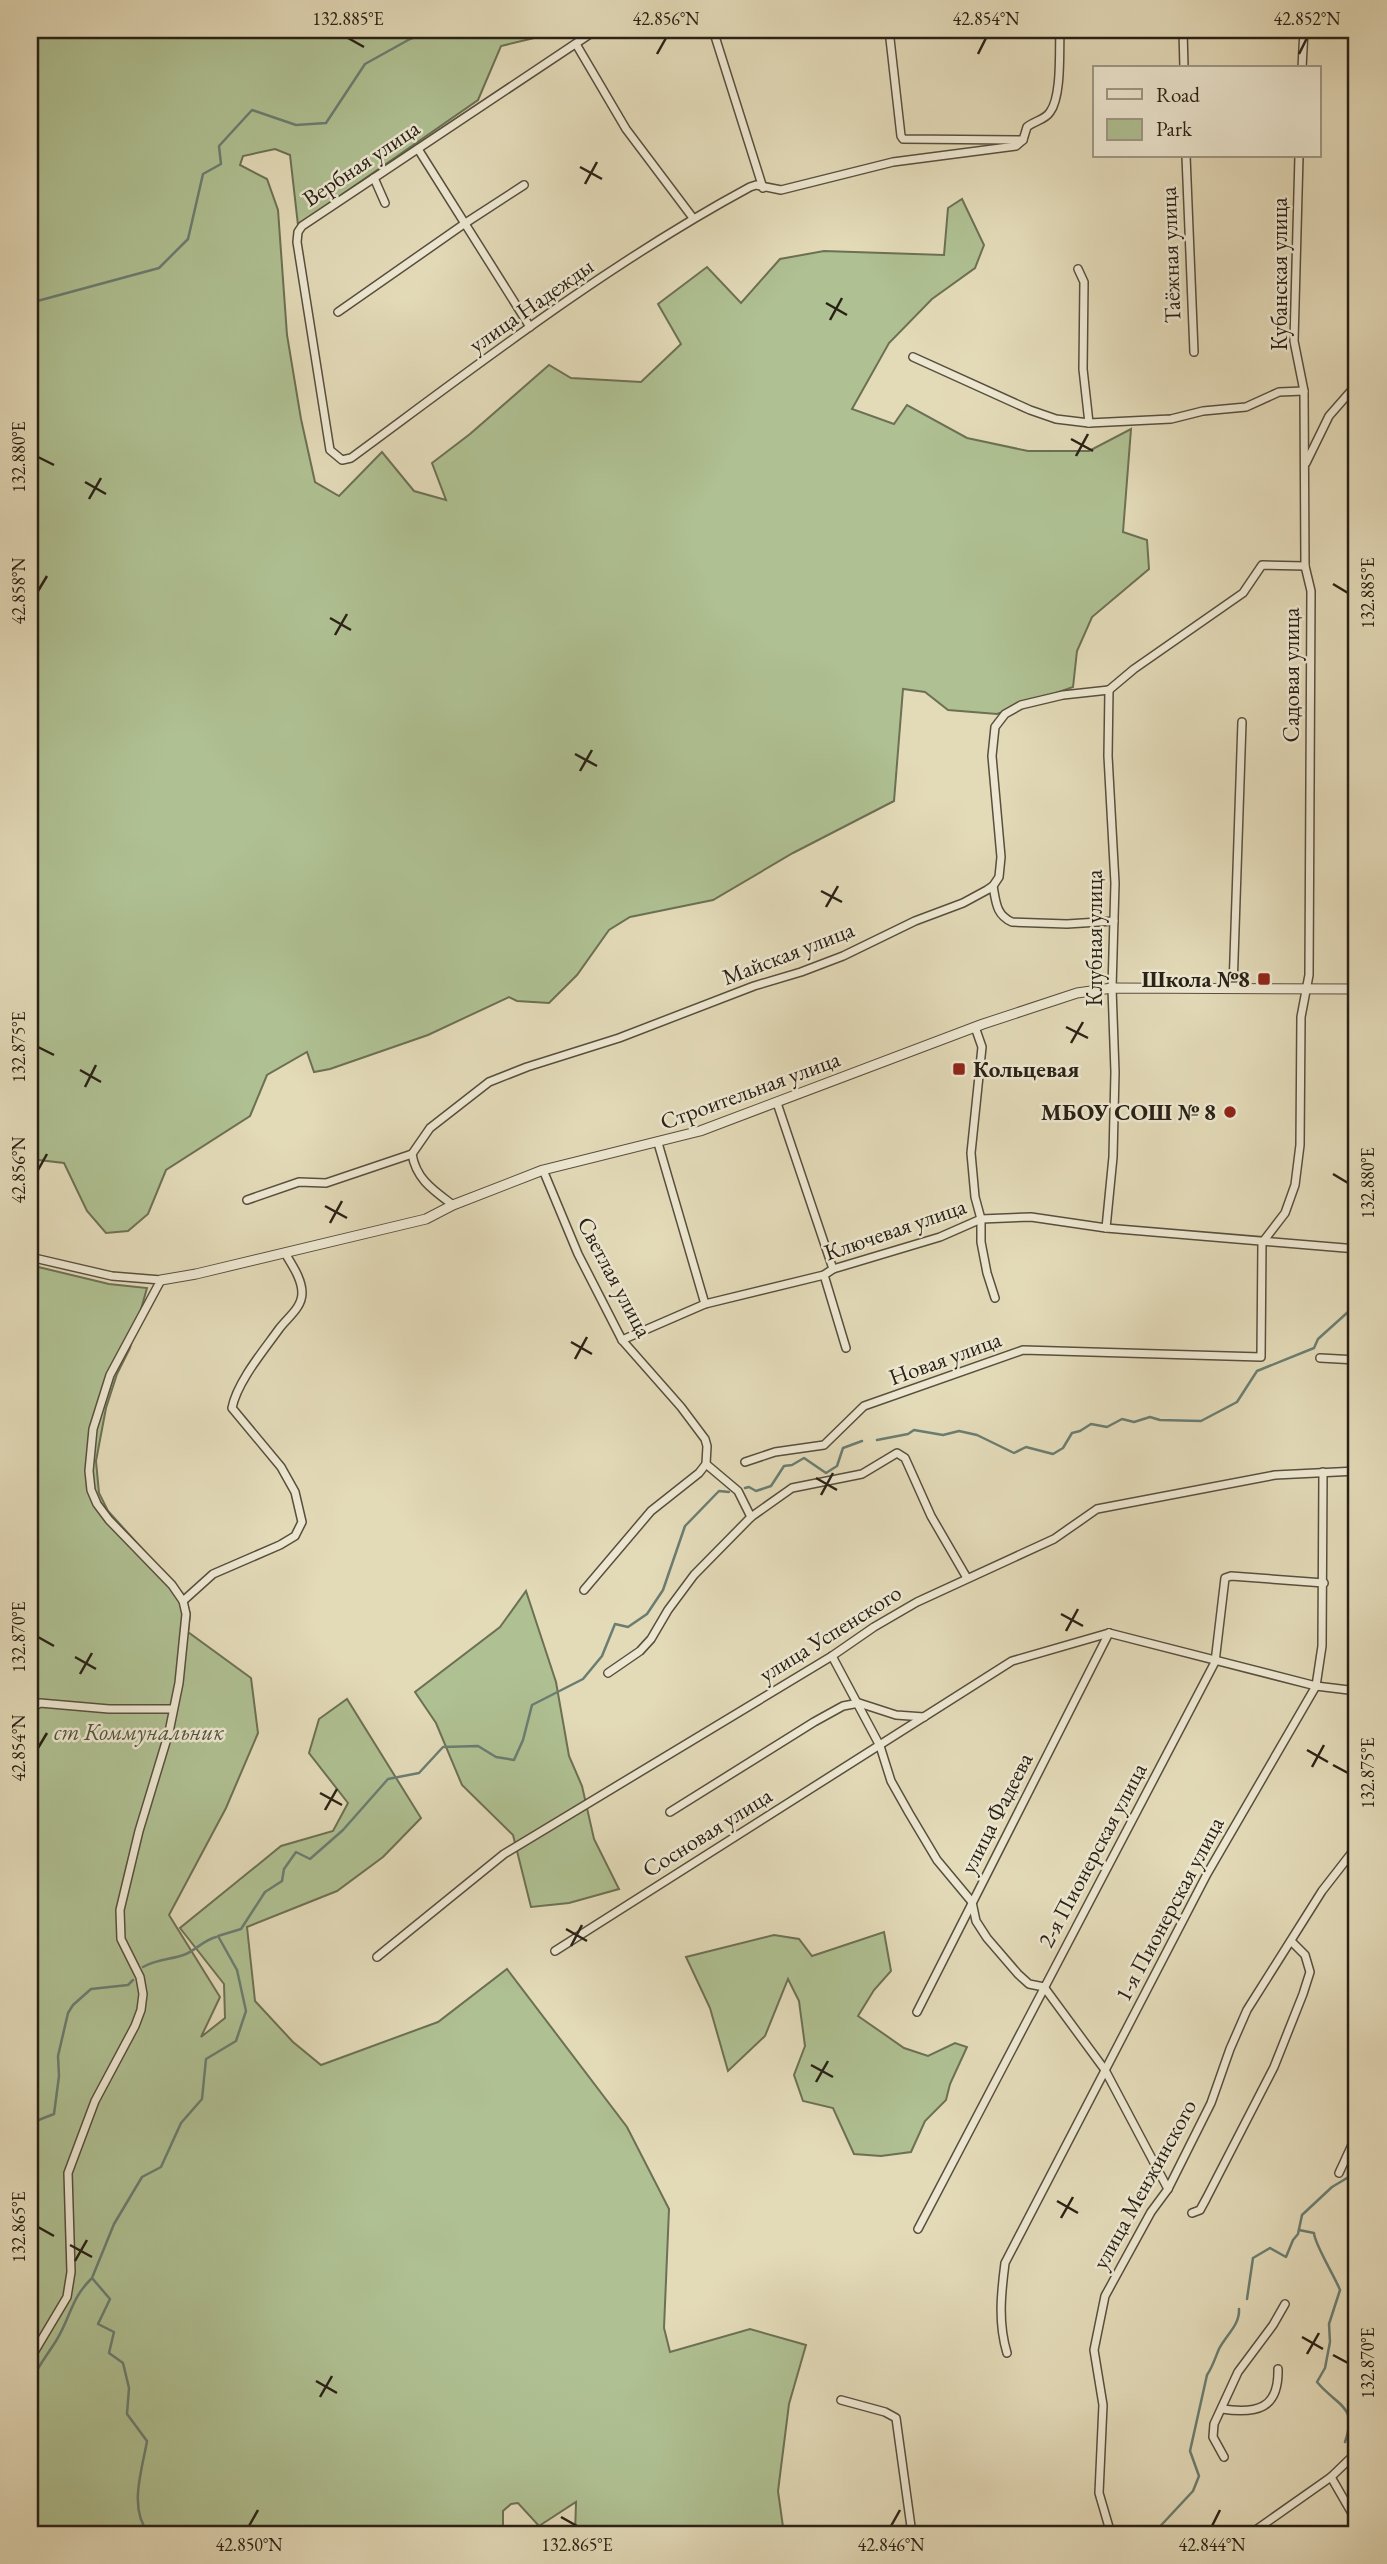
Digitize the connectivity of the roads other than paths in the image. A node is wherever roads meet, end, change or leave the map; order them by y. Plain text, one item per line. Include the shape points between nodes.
1 (596, 30) edge
2 (713, 30) edge
3 (889, 30) edge
4 (1060, 30) edge
5 (1183, 30) edge
6 (1304, 30) edge
7 (576, 44) junction
8 (1184, 66) edge
9 (1302, 66) edge
10 (1023, 140) junction
11 (418, 149) junction
12 (1186, 158) edge
13 (1299, 158) edge
14 (374, 178) junction
15 (524, 185) dead end
16 (763, 188) junction
17 (385, 203) dead end
18 (693, 218) junction
19 (464, 224) junction
20 (1078, 269) dead end
21 (338, 312) dead end
22 (530, 327) junction
23 (1194, 352) dead end
24 (913, 357) dead end
25 (1357, 384) edge
26 (1304, 391) junction
27 (1089, 423) junction
28 (330, 450) joint
29 (1304, 467) junction
30 (1305, 566) junction
31 (1110, 690) junction
32 (1242, 722) dead end
33 (993, 886) junction
34 (1114, 921) junction
35 (1112, 988) junction
36 (1233, 988) junction
37 (1308, 989) junction
38 (1357, 989) edge
39 (975, 1027) junction
40 (777, 1103) junction
41 (658, 1143) junction
42 (412, 1154) junction
43 (543, 1170) junction
44 (247, 1200) dead end
45 (453, 1205) junction
46 (981, 1219) junction
47 (1106, 1228) junction
48 (1262, 1243) junction
49 (1357, 1249) edge
50 (285, 1253) junction
51 (30, 1257) edge
52 (833, 1269) junction
53 (824, 1275) junction
54 (161, 1280) junction
55 (995, 1298) dead end
56 (705, 1304) junction
57 (622, 1340) junction
58 (846, 1348) dead end
59 (1320, 1358) dead end
60 (1357, 1360) edge
61 (745, 1462) dead end
62 (705, 1464) junction
63 (1357, 1471) edge
64 (1323, 1472) junction
65 (751, 1517) junction
66 (967, 1578) junction
67 (1324, 1583) junction
68 (584, 1590) dead end
69 (183, 1601) junction
70 (1109, 1633) junction
71 (832, 1656) junction
72 (1215, 1662) junction
73 (608, 1673) dead end
74 (1316, 1686) junction
75 (1357, 1691) edge
76 (859, 1703) junction
77 (30, 1709) edge
78 (173, 1709) junction
79 (924, 1717) junction
80 (880, 1746) junction
81 (670, 1812) dead end
82 (1357, 1846) edge
83 (972, 1902) junction
84 (1291, 1941) junction
85 (555, 1951) dead end
86 (377, 1957) dead end
87 (1044, 1987) junction
88 (917, 2011) dead end
89 (1105, 2070) junction
90 (1357, 2134) edge
91 (1339, 2173) dead end
92 (1168, 2189) junction
93 (1192, 2213) dead end
94 (918, 2230) dead end
95 (1285, 2304) dead end
96 (1007, 2353) dead end
97 (30, 2359) edge
98 (1278, 2369) dead end
99 (841, 2400) dead end
100 (1222, 2409) junction
101 (1356, 2454) edge
102 (1224, 2457) dead end
103 (1331, 2477) junction
104 (1357, 2522) edge
105 (912, 2534) edge
106 (1111, 2534) edge
107 (1251, 2534) edge

1 - 7 street, Вербная улица
2 - 16 street
3 - 10 street via 904,139
4 - 10 street via 1054,106 1046,117 1027,127
5 - 8 street
6 - 9 street
7 - 11 street, Вербная улица
7 - 18 street via 626,129
10 - 16 street, улица Надежды via 1016,146 893,162 782,190
11 - 14 street, Вербная улица
11 - 19 street
12 - 23 street, Таёжная улица
13 - 26 street, Кубанская улица via 1294,341
14 - 17 street
14 - 28 street, Вербная улица via 298,232
15 - 19 street
16 - 18 street, улица Надежды via 750,187
18 - 22 street, улица Надежды
19 - 21 street
19 - 22 street
20 - 27 street via 1084,282 1083,369
22 - 28 street, улица Надежды via 351,458 342,460
24 - 27 street via 1030,410
25 - 29 street via 1328,416
26 - 27 street via 1279,392 1246,407 1171,419
26 - 29 street, Садовая улица
29 - 30 street, Садовая улица
30 - 31 street via 1262,565 1243,593
30 - 37 street, Садовая улица via 1311,591
31 - 33 street via 1021,705 995,727 992,756 1001,857
31 - 34 street, Клубная улица
32 - 36 street
33 - 34 street via 999,912 1012,922
33 - 42 street, Майская улица via 811,968 489,1082 430,1129
34 - 35 street, Клубная улица
35 - 36 street, Строительная улица
35 - 39 street, Строительная улица via 1077,993
35 - 47 street, Клубная улица via 1114,1157
36 - 37 street, Строительная улица
37 - 38 street, Строительная улица
37 - 48 street, Садовая улица via 1301,1017 1300,1144 1295,1185 1285,1213
39 - 40 street, Строительная улица
39 - 46 street via 982,1047 971,1153
40 - 41 street, Строительная улица
40 - 52 street
41 - 43 street, Строительная улица
41 - 56 street
42 - 44 street via 326,1183 299,1182
42 - 45 street via 414,1169
43 - 45 street, Строительная улица
43 - 57 street, Светлая улица via 578,1254
45 - 50 street, Строительная улица via 405,1225
46 - 47 street, Ключевая улица via 1031,1217
46 - 52 street, Ключевая улица via 940,1237
46 - 55 street via 986,1273
47 - 48 street, Ключевая улица
48 - 49 street, Ключевая улица
48 - 61 street, Новая улица via 1261,1357 1023,1350 864,1406 824,1445
50 - 54 street, Строительная улица
50 - 69 street via 302,1293 299,1306 253,1367 232,1408 281,1466 295,1492 302,1522 295,1535 280,1545 213,1574
51 - 54 street via 112,1276
52 - 53 street, Ключевая улица
53 - 56 street, Ключевая улица
53 - 58 street
54 - 69 street via 110,1375 93,1429 89,1471 97,1504
56 - 57 street, Ключевая улица
57 - 62 street, Светлая улица via 705,1439
59 - 60 street
62 - 65 street via 738,1491
62 - 68 street via 652,1511
63 - 64 street, улица Успенского
64 - 66 street, улица Успенского via 1275,1475 1097,1509 1054,1539
64 - 67 street, 1-я Пионерская улица
65 - 66 street via 792,1488 862,1475 897,1453 905,1458 931,1516
65 - 73 street via 694,1575 640,1651
66 - 71 street, улица Успенского via 917,1602
67 - 72 street, 2-я Пионерская улица via 1225,1578
67 - 74 street, 1-я Пионерская улица
69 - 78 street via 186,1614
70 - 72 street
70 - 79 street, Сосновая улица via 1012,1661
70 - 83 street, улица Фадеева
71 - 76 street
71 - 86 street, улица Успенского via 504,1854
72 - 74 street
72 - 87 street, 2-я Пионерская улица
74 - 75 street
74 - 89 street, 1-я Пионерская улица via 1208,1874
76 - 79 street via 896,1715
76 - 80 street
76 - 81 street via 814,1721
77 - 78 street via 40,1703
78 - 97 street via 120,1910 121,1939 140,1977 141,2010 95,2101 68,2174 71,2272 67,2297
79 - 80 street, Сосновая улица
80 - 83 street via 891,1781 909,1813 937,1860
80 - 85 street, Сосновая улица
82 - 84 street, улица Менжинского
83 - 87 street via 976,1921 987,1938 1029,1984
83 - 88 street, улица Фадеева
84 - 92 street, улица Менжинского via 1247,2010 1211,2103
84 - 93 street via 1305,1955 1310,1972 1303,1994 1274,2067 1200,2210
87 - 89 street
87 - 94 street, 2-я Пионерская улица
89 - 92 street
89 - 96 street, 1-я Пионерская улица via 1005,2263 1000,2302
90 - 91 street
92 - 106 street, улица Менжинского via 1133,2243 1102,2307 1094,2350 1103,2405 1099,2493
95 - 100 street via 1238,2372
98 - 100 street via 1278,2382 1262,2407 1245,2413
99 - 105 street via 896,2418
100 - 102 street via 1213,2437
101 - 103 street
103 - 104 street
103 - 107 street

